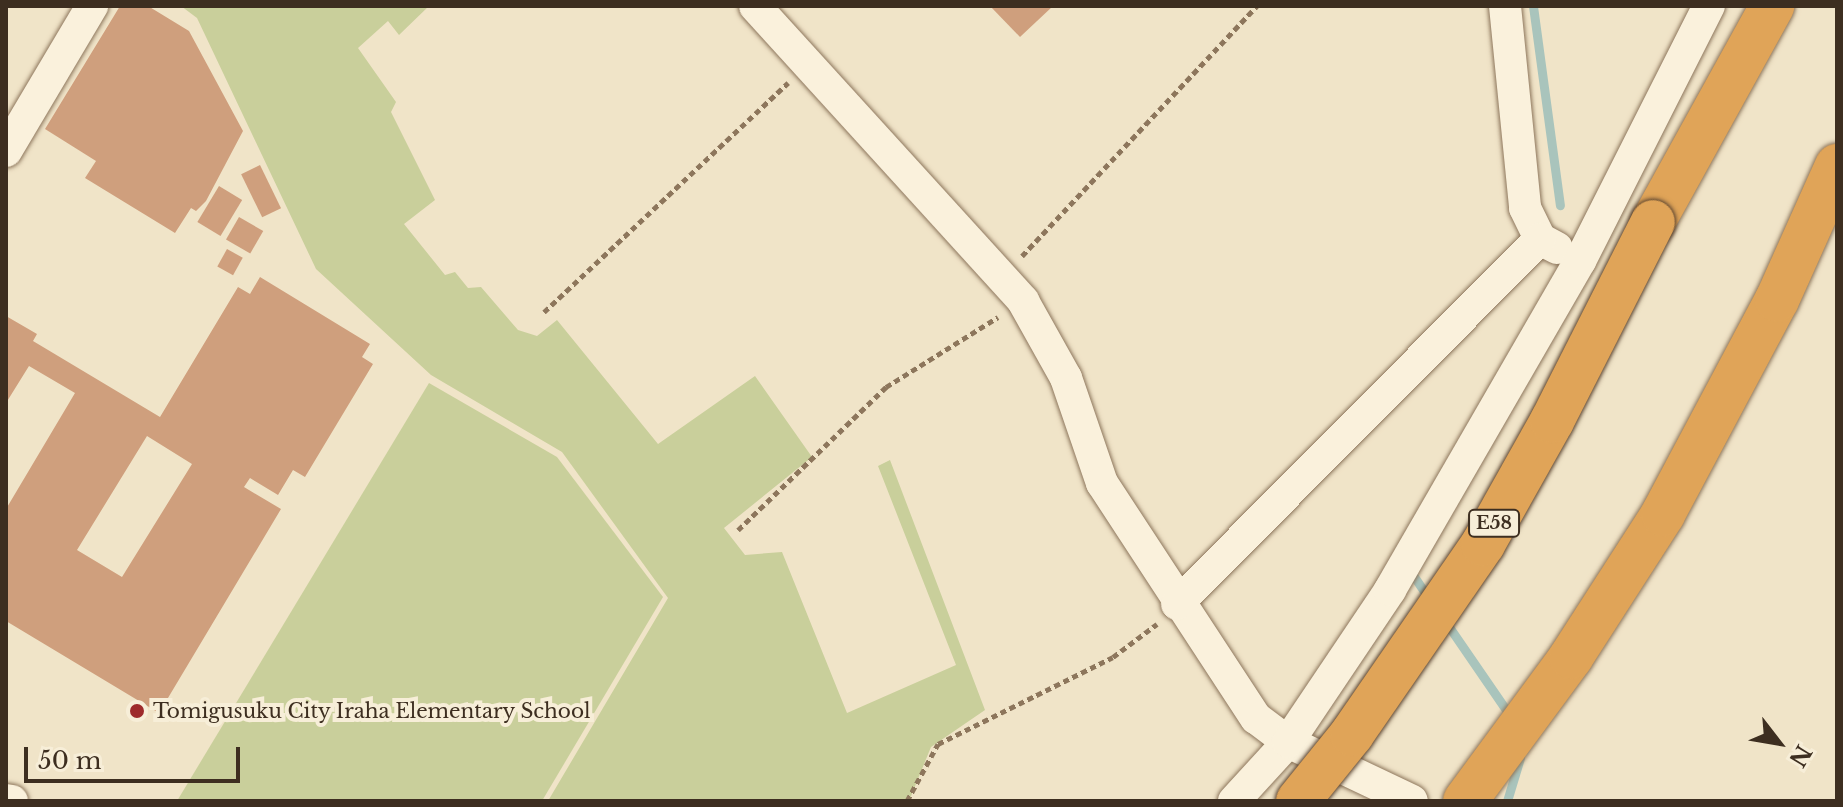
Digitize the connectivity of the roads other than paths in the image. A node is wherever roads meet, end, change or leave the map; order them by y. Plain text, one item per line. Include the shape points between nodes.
1 (92, 6) edge
2 (755, 6) edge
3 (1505, 6) edge
4 (1709, 6) edge
5 (1772, 6) edge
6 (6, 151) edge
7 (1837, 166) edge
8 (1540, 239) junction
9 (1580, 261) junction
10 (1177, 604) junction
11 (1288, 742) junction
12 (6, 800) edge
13 (12, 801) edge
14 (1234, 801) edge
15 (1298, 801) edge
16 (1412, 801) edge
17 (1465, 801) edge

1 - 6 street
2 - 10 street via 1013,289 1066,378 1102,483
3 - 8 street via 1525,208
4 - 9 street
5 - 15 highway, E58, bridge via 1483,544 1360,722
7 - 17 highway via 1777,300 1699,451 1621,583
8 - 9 street
8 - 10 street
9 - 11 street via 1390,590
10 - 11 street via 1256,718
11 - 14 street
11 - 16 street
12 - 13 street

